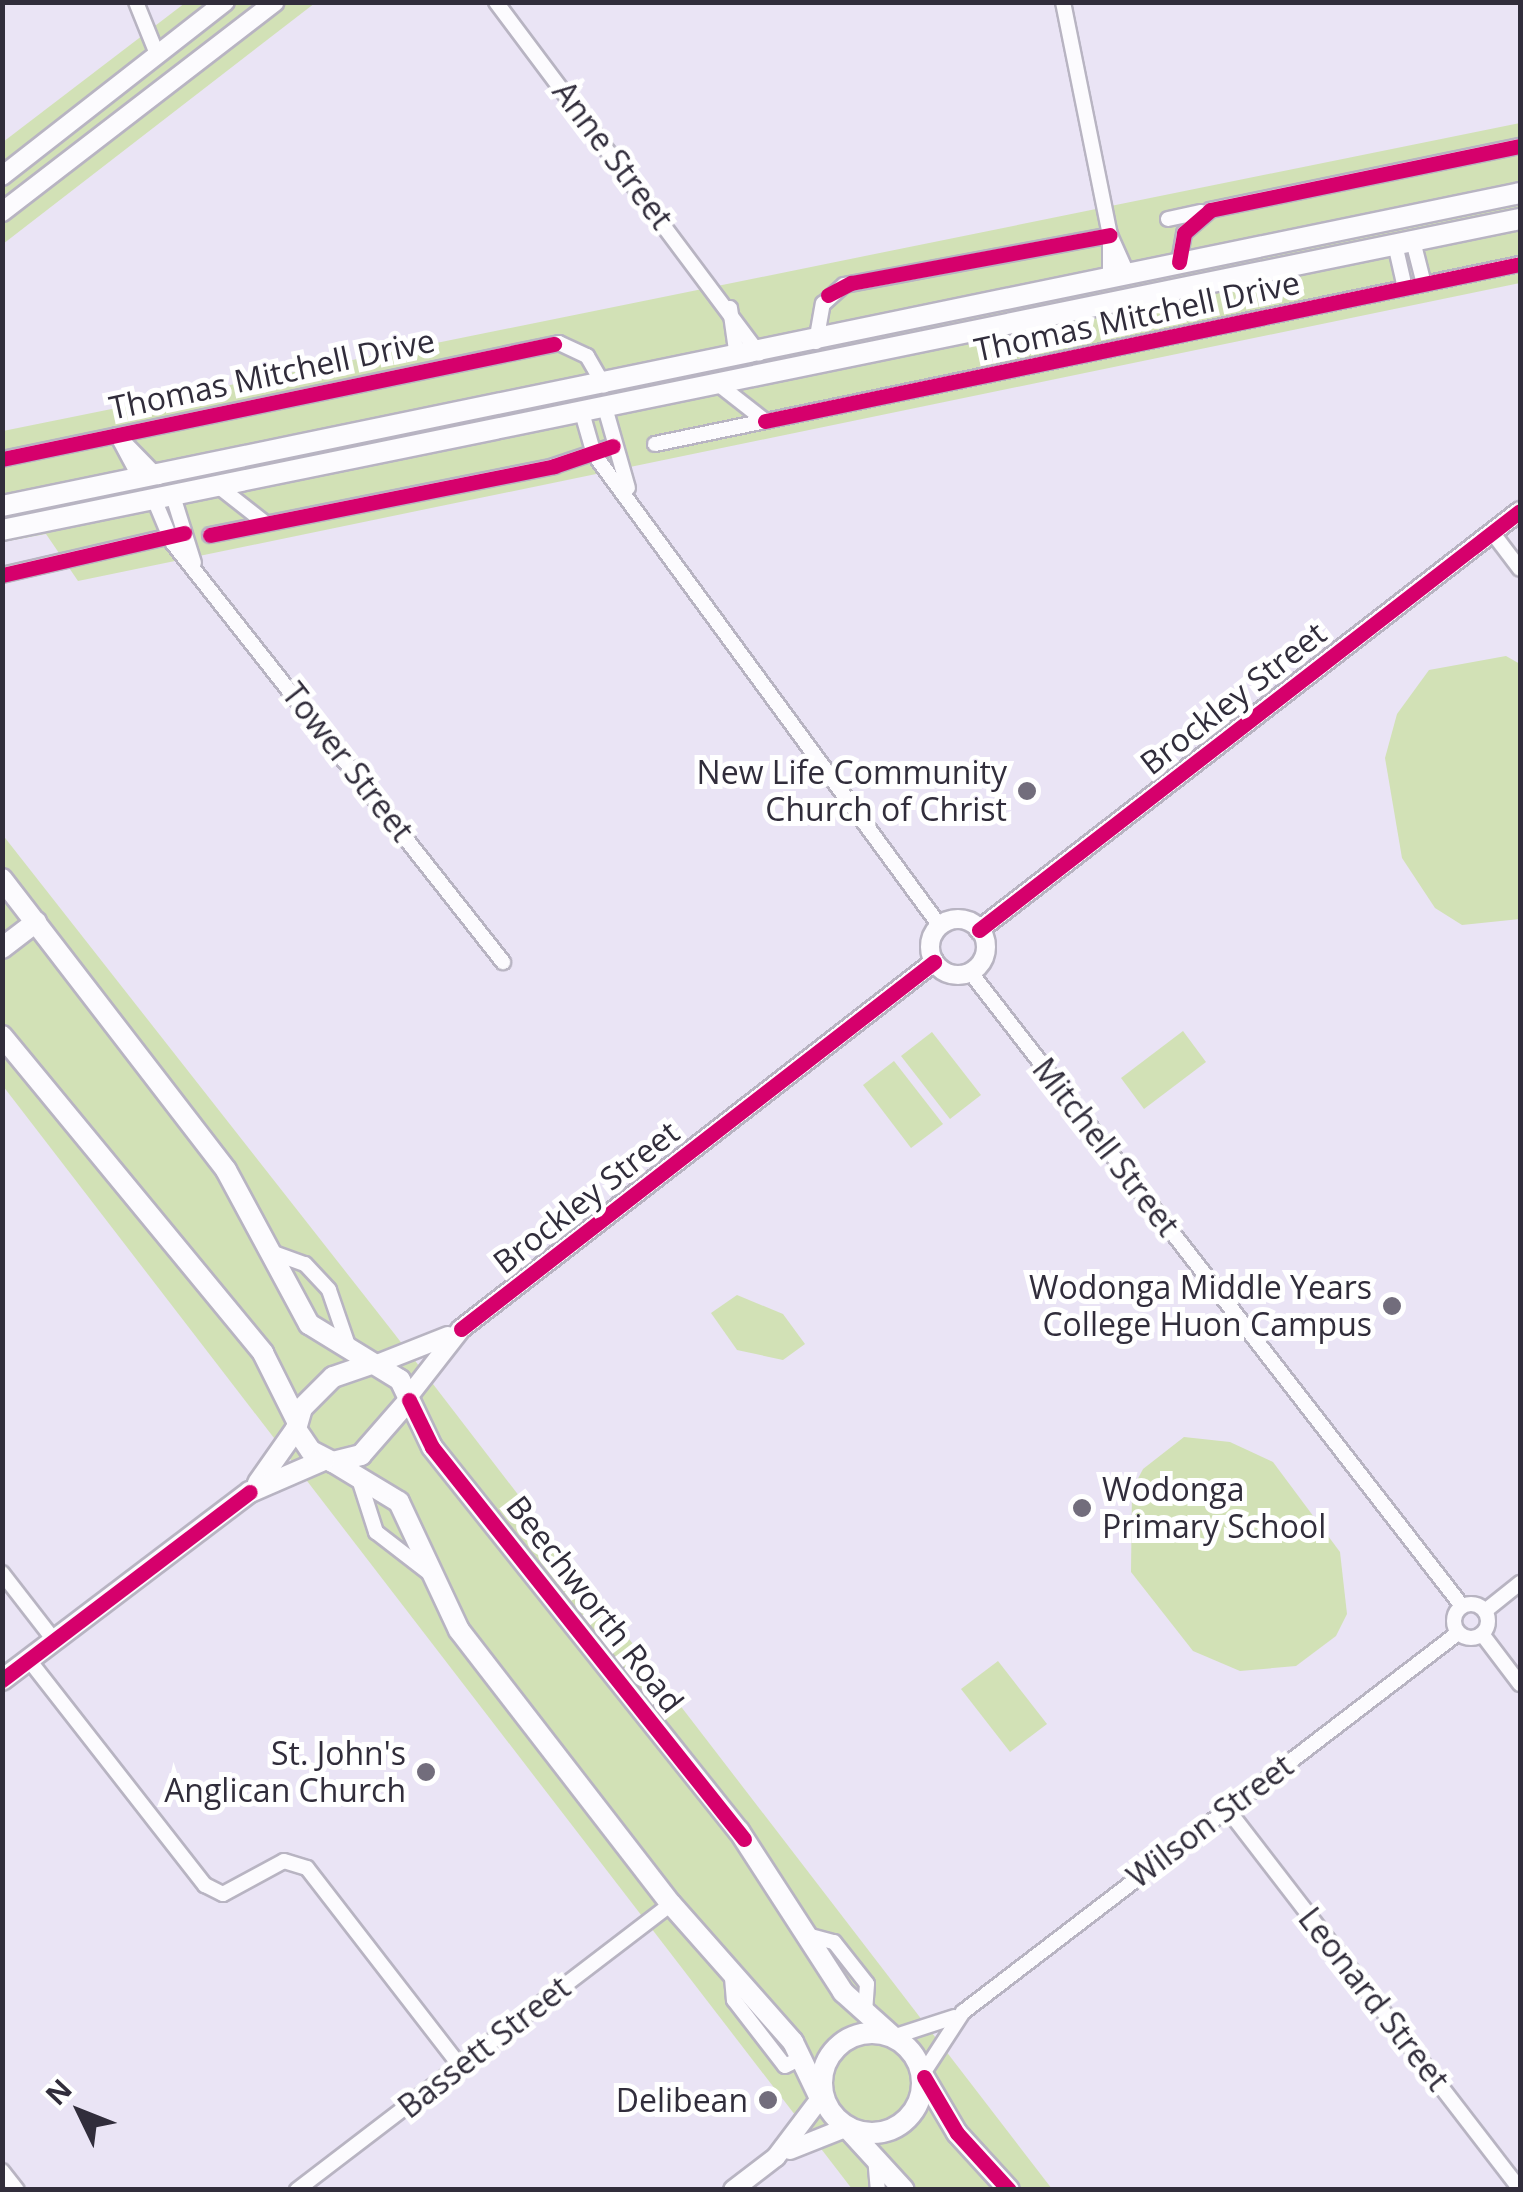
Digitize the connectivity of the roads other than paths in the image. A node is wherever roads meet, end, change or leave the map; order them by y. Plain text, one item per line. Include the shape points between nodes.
1 (136, 2) edge
2 (226, 2) edge
3 (275, 2) edge
4 (496, 2) edge
5 (1063, 2) edge
6 (158, 54) junction
7 (177, 78) junction
8 (1520, 146) edge
9 (2, 176) edge
10 (1520, 194) edge
11 (1210, 210) junction
12 (2, 212) edge
13 (1398, 218) junction
14 (1520, 218) edge
15 (1168, 220) dead end
16 (1110, 235) junction
17 (1404, 242) junction
18 (1179, 262) junction
19 (1520, 264) edge
20 (1118, 274) junction
21 (1202, 283) junction
22 (1424, 284) junction
23 (1405, 288) junction
24 (1124, 298) junction
25 (730, 308) junction
26 (816, 342) junction
27 (759, 353) junction
28 (737, 357) junction
29 (819, 366) junction
30 (753, 380) junction
31 (604, 386) junction
32 (722, 387) junction
33 (606, 411) junction
34 (582, 416) junction
35 (765, 421) junction
36 (117, 434) junction
37 (655, 444) dead end
38 (613, 446) junction
39 (593, 452) junction
40 (2, 459) edge
41 (247, 469) junction
42 (150, 478) junction
43 (218, 486) junction
44 (164, 498) junction
45 (632, 498) junction
46 (2, 506) edge
47 (1520, 511) edge
48 (265, 523) junction
49 (2, 530) edge
50 (1492, 532) junction
51 (210, 535) dead end
52 (176, 536) junction
53 (1520, 569) edge
54 (2, 575) edge
55 (2, 878) edge
56 (36, 922) junction
57 (940, 926) junction
58 (979, 930) junction
59 (2, 948) edge
60 (503, 962) dead end
61 (934, 962) junction
62 (971, 972) junction
63 (2, 1036) edge
64 (274, 1253) junction
65 (461, 1329) junction
66 (351, 1355) junction
67 (375, 1364) junction
68 (408, 1398) junction
69 (296, 1424) junction
70 (328, 1461) junction
71 (356, 1472) junction
72 (250, 1492) junction
73 (2, 1573) edge
74 (434, 1577) junction
75 (1520, 1583) edge
76 (1462, 1606) junction
77 (1485, 1611) junction
78 (1458, 1633) junction
79 (1482, 1634) junction
80 (54, 1640) junction
81 (29, 1660) junction
82 (2, 1680) edge
83 (1520, 1684) edge
84 (1228, 1810) junction
85 (671, 1904) junction
86 (963, 2012) junction
87 (894, 2035) junction
88 (460, 2066) junction
89 (924, 2074) junction
90 (819, 2098) junction
91 (847, 2129) junction
92 (872, 2149) junction
93 (776, 2157) junction
94 (2, 2170) edge
95 (1520, 2189) edge
96 (17, 2190) edge
97 (298, 2190) edge
98 (733, 2190) edge
99 (878, 2190) edge
100 (904, 2190) edge
101 (1009, 2190) edge

1 - 6 street
2 - 6 street
3 - 7 street
4 - 25 street, Anne Street
5 - 16 street
6 - 7 street
6 - 9 street
7 - 12 street
8 - 11 street
10 - 13 main road, Thomas Mitchell Drive
11 - 15 street
11 - 18 street, Thomas Mitchell Drive via 1184,233
13 - 17 main road
13 - 18 main road, Thomas Mitchell Drive
14 - 17 main road, Thomas Mitchell Drive
16 - 20 street
16 - 26 street via 828,295
17 - 21 main road, Thomas Mitchell Drive
17 - 22 street
17 - 23 street
18 - 20 main road, Thomas Mitchell Drive
18 - 21 main road
19 - 22 street, Thomas Mitchell Drive
20 - 24 main road
20 - 26 main road, Thomas Mitchell Drive
21 - 24 main road, Thomas Mitchell Drive
22 - 23 street, Thomas Mitchell Drive
23 - 35 street, Thomas Mitchell Drive
24 - 29 main road, Thomas Mitchell Drive
25 - 27 street, Anne Street
25 - 28 street, Anne Street
26 - 27 main road, Thomas Mitchell Drive
26 - 29 main road
27 - 28 main road, Thomas Mitchell Drive
27 - 30 main road
28 - 30 main road
28 - 31 main road, Thomas Mitchell Drive
29 - 30 main road, Thomas Mitchell Drive
30 - 32 main road, Thomas Mitchell Drive
31 - 33 main road
31 - 34 main road
31 - 36 street, Thomas Mitchell Drive via 582,351 554,344
31 - 41 main road, Thomas Mitchell Drive
32 - 33 main road, Thomas Mitchell Drive
32 - 35 street
33 - 34 main road, Thomas Mitchell Drive
33 - 38 street
34 - 39 street
34 - 41 main road, Thomas Mitchell Drive
35 - 37 street, Thomas Mitchell Drive
36 - 40 street, Thomas Mitchell Drive
36 - 42 street, Thomas Mitchell Drive
38 - 39 street
38 - 45 street
39 - 45 street
39 - 48 street
41 - 42 main road, Thomas Mitchell Drive
41 - 43 main road, Thomas Mitchell Drive
42 - 44 main road
42 - 46 main road, Thomas Mitchell Drive
43 - 44 main road, Thomas Mitchell Drive
43 - 48 street
44 - 49 main road, Thomas Mitchell Drive
44 - 52 street
45 - 57 street
47 - 50 street, Brockley Street
48 - 51 street
50 - 53 street
50 - 58 street, Brockley Street
52 - 54 street
52 - 60 street, Tower Street
55 - 56 main road
56 - 59 main road
56 - 64 main road via 226,1170
57 - 58 street via 956,920
57 - 61 street
58 - 62 street via 984,957
61 - 62 street via 947,973
61 - 65 street, Brockley Street
62 - 76 street, Mitchell Street
63 - 69 main road via 263,1353
64 - 66 main road via 309,1324
64 - 66 street via 308,1266 329,1290
65 - 67 street, Brockley Street
65 - 68 street, Brockley Street
66 - 67 main road
67 - 68 main road, Beechworth Road
67 - 69 main road via 333,1377
68 - 70 main road via 376,1446
68 - 87 main road, Beechworth Road via 432,1447 727,1816 865,2015
69 - 70 main road
69 - 72 main road
70 - 71 main road
70 - 72 main road
71 - 74 main road via 399,1502
71 - 74 street via 376,1532
72 - 80 main road
73 - 80 street
74 - 85 main road via 459,1630
75 - 77 street
76 - 77 street
76 - 78 street
77 - 79 street
78 - 79 street
78 - 84 street, Wilson Street
79 - 83 street
80 - 81 main road
81 - 82 main road
81 - 88 street via 205,1885 223,1894 284,1860 307,1868
84 - 86 street, Wilson Street
84 - 95 street, Leonard Street
85 - 88 street, Bassett Street
85 - 90 main road via 803,2057
86 - 87 street, Wilson Street
86 - 89 street, Wilson Street
87 - 89 main road
87 - 90 main road via 839,2052
88 - 97 street, Bassett Street
89 - 91 main road via 900,2122
89 - 101 main road via 956,2133
90 - 91 main road
90 - 93 street
91 - 92 main road
91 - 93 street
92 - 99 street
92 - 100 main road
93 - 98 street
94 - 96 street

